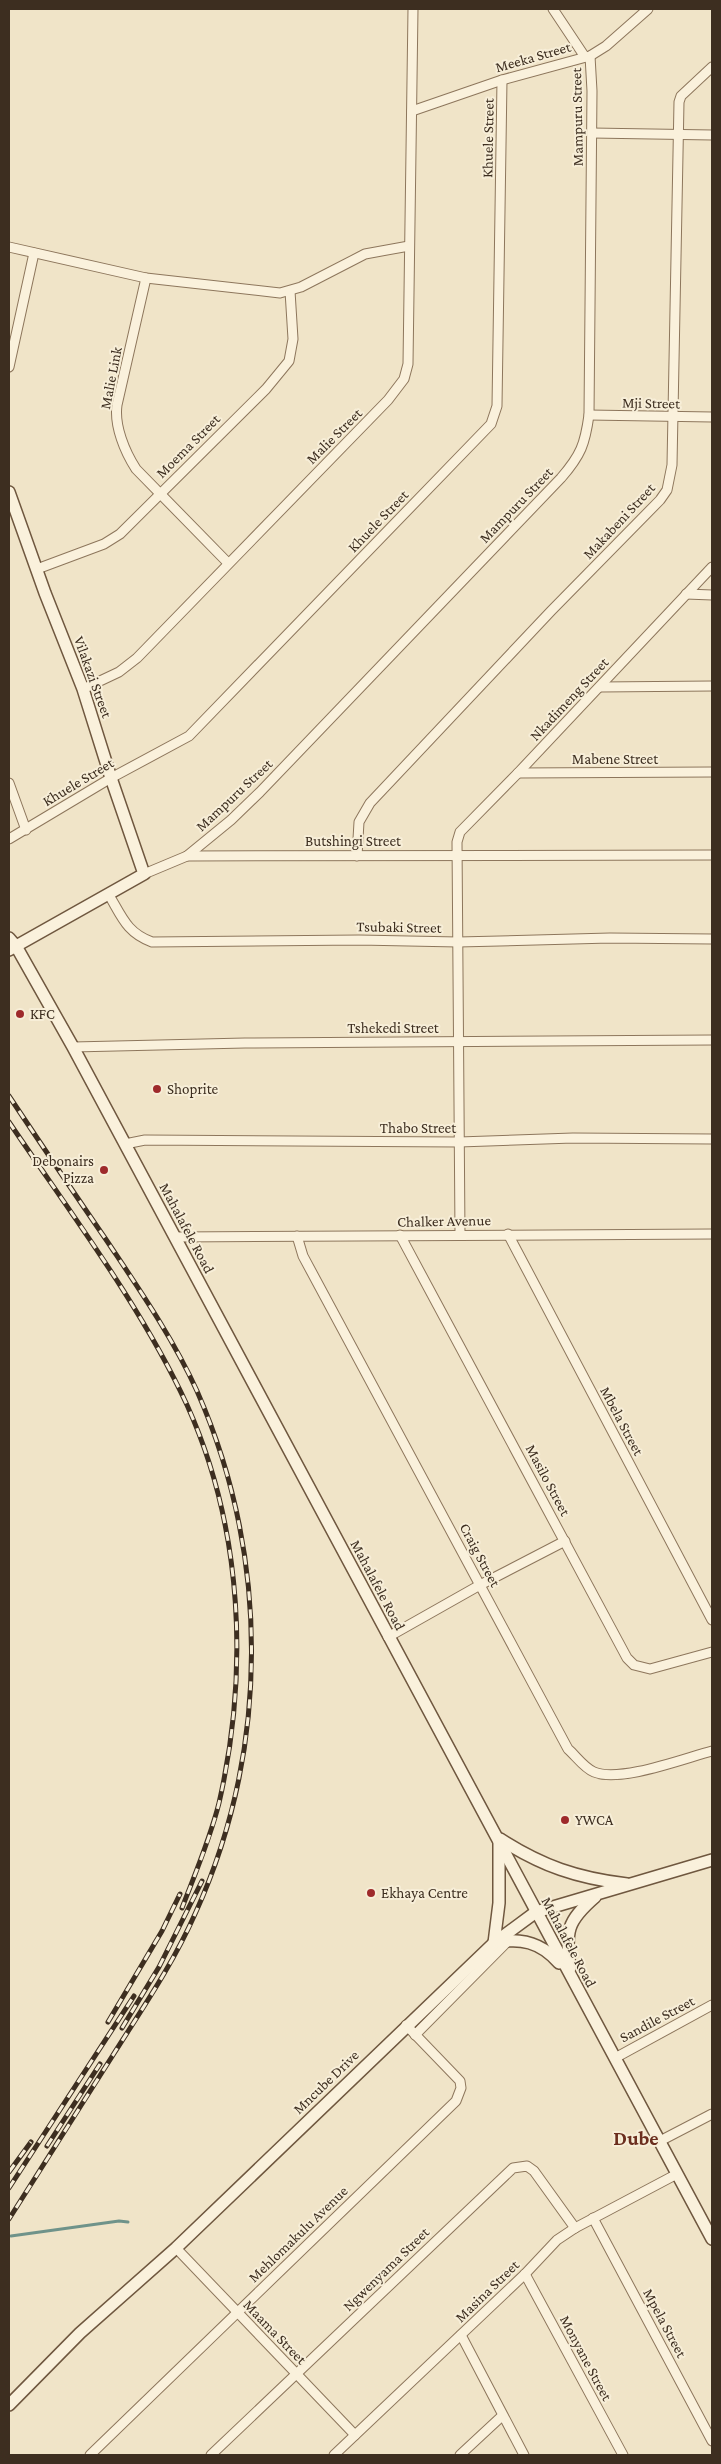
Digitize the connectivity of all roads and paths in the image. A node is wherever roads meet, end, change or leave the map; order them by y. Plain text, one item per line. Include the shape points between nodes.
1 (414, 9) edge
2 (553, 9) edge
3 (648, 9) edge
4 (587, 56) junction
5 (712, 67) edge
6 (502, 80) junction
7 (412, 110) junction
8 (592, 133) junction
9 (678, 134) junction
10 (712, 135) edge
11 (409, 246) junction
12 (9, 247) edge
13 (34, 253) junction
14 (146, 278) junction
15 (290, 291) junction
16 (9, 367) edge
17 (589, 415) junction
18 (712, 417) edge
19 (673, 418) junction
20 (9, 492) edge
21 (159, 494) junction
22 (228, 563) junction
23 (712, 567) edge
24 (37, 570) junction
25 (686, 594) junction
26 (712, 595) edge
27 (712, 686) edge
28 (600, 687) junction
29 (83, 689) junction
30 (712, 772) edge
31 (518, 773) junction
32 (111, 778) junction
33 (9, 783) edge
34 (26, 830) junction
35 (9, 839) edge
36 (458, 855) junction
37 (712, 855) edge
38 (187, 856) junction
39 (357, 856) junction
40 (144, 874) junction
41 (110, 895) junction
42 (712, 939) edge
43 (458, 942) junction
44 (11, 945) edge
45 (712, 1040) edge
46 (459, 1042) junction
47 (74, 1047) junction
48 (712, 1139) edge
49 (459, 1142) junction
50 (125, 1144) junction
51 (460, 1234) junction
52 (508, 1234) junction
53 (712, 1234) edge
54 (400, 1235) junction
55 (297, 1236) junction
56 (176, 1237) junction
57 (565, 1541) junction
58 (480, 1584) junction
59 (712, 1620) edge
60 (388, 1637) junction
61 (712, 1652) edge
62 (712, 1751) edge
63 (498, 1838) junction
64 (712, 1860) edge
65 (630, 1885) junction
66 (598, 1894) junction
67 (536, 1912) junction
68 (509, 1940) junction
69 (494, 1943) junction
70 (570, 1976) junction
71 (712, 2005) edge
72 (406, 2026) junction
73 (415, 2035) junction
74 (615, 2058) junction
75 (712, 2114) edge
76 (660, 2141) junction
77 (677, 2174) junction
78 (593, 2218) junction
79 (575, 2228) junction
80 (712, 2239) edge
81 (176, 2248) junction
82 (525, 2274) junction
83 (237, 2312) junction
84 (461, 2335) junction
85 (296, 2373) junction
86 (9, 2405) edge
87 (502, 2416) junction
88 (355, 2436) junction
89 (712, 2441) edge
90 (90, 2455) edge
91 (211, 2455) edge
92 (334, 2455) edge
93 (460, 2455) edge
94 (524, 2455) edge
95 (622, 2455) edge

1 - 7 street, Malie Street
2 - 4 street
3 - 4 street, Meeka Street via 606,46
4 - 6 street, Meeka Street
4 - 8 street, Mampuru Street
5 - 9 street, Makabeni Street via 681,96
6 - 7 street, Meeka Street
6 - 32 street, Khuele Street via 497,406 491,424 189,736
7 - 11 street, Malie Street
8 - 9 street
8 - 17 street, Mampuru Street
9 - 10 street
9 - 19 street, Makabeni Street
11 - 15 street via 365,254
11 - 22 street, Malie Street via 408,364 404,380
12 - 13 street
13 - 14 street
13 - 16 street
14 - 15 street via 270,293
14 - 21 street, Malie Link via 116,413 129,458
15 - 21 street, Moema Street via 293,339 289,361
17 - 19 street, Mji Street
17 - 38 street, Mampuru Street via 581,454 561,478 260,792
18 - 19 street, Mji Street
19 - 39 street, Makabeni Street via 671,480 660,500 370,802 359,822
20 - 24 main road, Vilakazi Street
21 - 22 street, Malie Link
21 - 24 street, Moema Street via 111,541
22 - 29 street, Malie Street via 137,658 119,672
23 - 25 street, Nkadimeng Street
24 - 29 main road, Vilakazi Street
25 - 26 street
25 - 28 street, Nkadimeng Street
27 - 28 street
28 - 31 street, Nkadimeng Street
29 - 32 main road, Vilakazi Street
30 - 31 street, Mabene Street
31 - 36 street, Nkadimeng Street via 460,832
32 - 34 street, Khuele Street
32 - 40 main road, Vilakazi Street
33 - 34 street
34 - 35 street, Khuele Street
36 - 37 street, Butshingi Street
36 - 39 street, Butshingi Street
36 - 43 street, Nkadimeng Street
38 - 39 street, Butshingi Street
38 - 40 street, Butshingi Street
40 - 41 main road, Butshingi Street
41 - 43 street, Tsubaki Street via 128,928 152,942
41 - 44 main road, Butshingi Street
42 - 43 street, Tsubaki Street
43 - 46 street, Nkadimeng Street
44 - 47 main road, Mahalafele Road
45 - 46 street, Tshekedi Street
46 - 47 street, Tshekedi Street
46 - 49 street, Nkadimeng Street
47 - 50 main road, Mahalafele Road
48 - 49 street, Thabo Street via 573,1138
49 - 50 street, Thabo Street via 145,1140
49 - 51 street, Nkadimeng Street
50 - 56 main road, Mahalafele Road
51 - 52 street, Chalker Avenue
51 - 54 street, Chalker Avenue
52 - 53 street, Chalker Avenue
52 - 59 street, Mbela Street
54 - 55 street, Chalker Avenue
54 - 57 street, Masilo Street
55 - 56 street, Chalker Avenue
55 - 58 street, Craig Street via 303,1256
56 - 60 main road, Mahalafele Road
57 - 58 street
57 - 61 street, Masilo Street via 627,1658 634,1664 650,1669
58 - 60 street
58 - 62 street, Craig Street via 568,1748 592,1771 610,1774 629,1772
60 - 63 main road, Mahalafele Road
63 - 65 main road via 528,1857 561,1871
63 - 67 main road, Mahalafele Road
63 - 69 main road via 500,1869
64 - 65 main road, Mncube Drive
65 - 66 main road, Mncube Drive
66 - 67 main road, Mncube Drive
66 - 70 main road via 576,1913 569,1930
67 - 69 main road, Mncube Drive
67 - 70 main road, Mahalafele Road
68 - 69 main road
68 - 70 main road via 538,1945 552,1954
68 - 73 street
69 - 72 main road, Mncube Drive
70 - 74 main road, Mahalafele Road
71 - 74 street, Sandile Street
72 - 73 street, Mehlomakulu Avenue
72 - 81 main road, Mncube Drive
73 - 83 street, Mehlomakulu Avenue via 460,2081 456,2101
74 - 76 main road, Mahalafele Road
75 - 76 street
76 - 77 main road, Mahalafele Road
77 - 78 street, Masina Street
77 - 80 main road, Mahalafele Road
78 - 79 street, Masina Street
78 - 89 street, Mpela Street
79 - 82 street, Masina Street via 557,2240
79 - 85 street, Ngwenyama Street via 534,2171 527,2166 513,2168
81 - 83 street, Maama Street
81 - 86 main road, Mncube Drive via 80,2333
82 - 84 street, Masina Street
82 - 95 street, Monyane Street
83 - 85 street, Maama Street
83 - 90 street, Mehlomakulu Avenue
84 - 87 street
84 - 88 street, Masina Street
85 - 88 street, Maama Street
85 - 91 street, Ngwenyama Street
87 - 93 street
87 - 94 street
88 - 92 street, Masina Street

